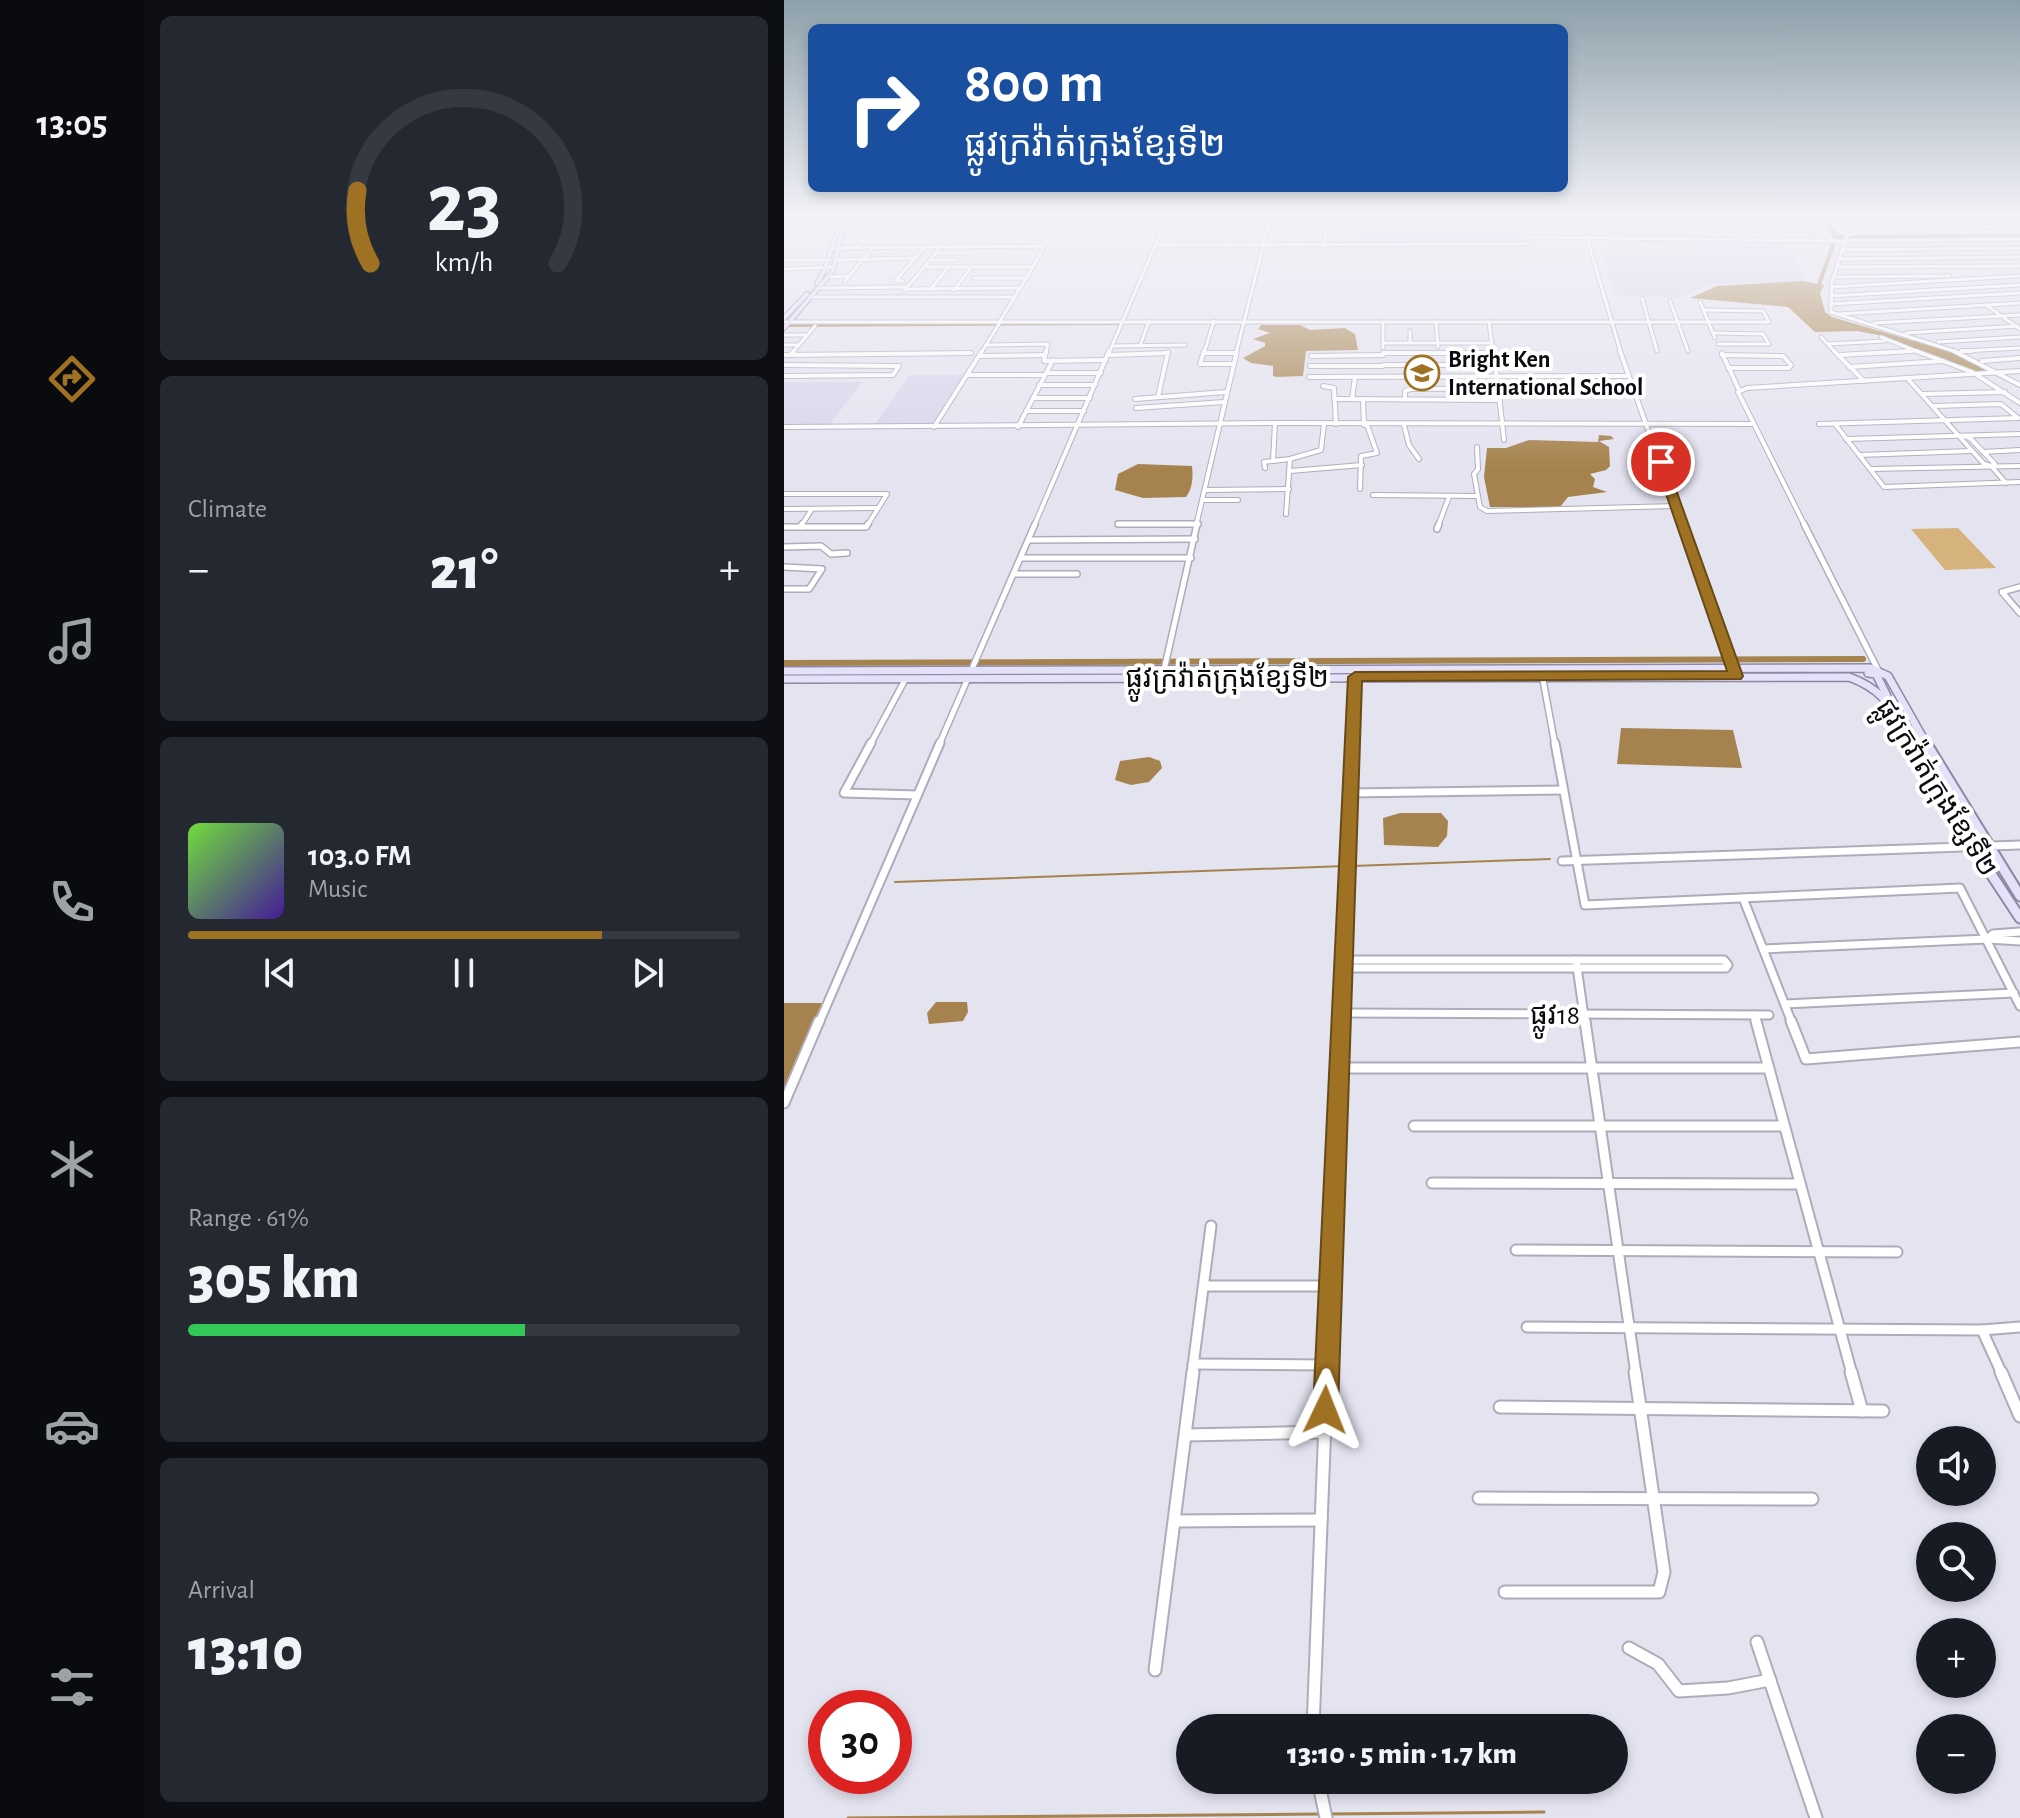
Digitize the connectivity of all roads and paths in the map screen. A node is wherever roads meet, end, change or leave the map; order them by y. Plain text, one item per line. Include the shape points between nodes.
1 (803, 300) edge
2 (809, 300) edge
3 (1013, 300) edge
4 (1131, 300) edge
5 (1250, 300) edge
6 (1606, 300) edge
7 (1643, 300) edge
8 (1830, 300) edge
9 (1896, 300) edge
10 (1910, 300) edge
11 (1979, 300) edge
12 (1670, 301) dead end
13 (1700, 302) dead end
14 (2020, 303) edge
15 (1830, 304) junction
16 (1986, 305) junction
17 (1921, 309) junction
18 (1704, 310) junction
19 (1834, 314) junction
20 (2020, 315) edge
21 (2002, 316) junction
22 (1935, 320) junction
23 (1613, 321) junction
24 (1649, 321) junction
25 (1000, 322) junction
26 (1122, 322) junction
27 (1213, 322) junction
28 (1245, 322) junction
29 (1383, 322) junction
30 (1436, 322) junction
31 (1489, 322) junction
32 (1678, 322) junction
33 (1709, 322) junction
34 (786, 323) edge
35 (1149, 323) junction
36 (1867, 324) junction
37 (815, 326) dead end
38 (2019, 327) edge
39 (1462, 330) dead end
40 (1410, 331) dead end
41 (1714, 333) junction
42 (1902, 333) junction
43 (784, 335) edge
44 (807, 335) junction
45 (1144, 335) junction
46 (1152, 335) dead end
47 (1821, 337) dead end
48 (1881, 337) dead end
49 (2020, 337) edge
50 (1892, 341) junction
51 (1933, 342) junction
52 (1383, 343) junction
53 (1410, 343) junction
54 (1438, 343) junction
55 (1464, 343) junction
56 (1491, 343) junction
57 (1718, 344) junction
58 (1828, 344) junction
59 (784, 345) edge
60 (799, 345) junction
61 (986, 345) junction
62 (1169, 345) junction
63 (1185, 345) dead end
64 (1112, 346) junction
65 (1140, 346) junction
66 (2020, 348) edge
67 (1657, 351) dead end
68 (1688, 351) dead end
69 (1918, 351) junction
70 (1959, 352) junction
71 (971, 353) dead end
72 (1168, 353) junction
73 (1204, 353) junction
74 (1236, 353) junction
75 (1417, 353) junction
76 (1438, 353) junction
77 (1459, 353) junction
78 (1493, 353) junction
79 (833, 354) junction
80 (873, 354) junction
81 (1383, 354) junction
82 (787, 355) edge
83 (1044, 355) junction
84 (1722, 355) junction
85 (1839, 355) junction
86 (979, 356) junction
87 (1311, 356) dead end
88 (1107, 358) junction
89 (2020, 358) edge
90 (1053, 360) junction
91 (1946, 361) junction
92 (1980, 361) junction
93 (784, 364) edge
94 (1234, 364) junction
95 (802, 365) junction
96 (824, 365) junction
97 (865, 365) junction
98 (1383, 365) junction
99 (1417, 365) junction
100 (1438, 365) junction
101 (1461, 365) junction
102 (1495, 365) junction
103 (1310, 366) dead end
104 (1849, 367) junction
105 (1728, 368) junction
106 (2020, 371) edge
107 (1101, 373) junction
108 (1997, 373) junction
109 (1045, 374) junction
110 (1979, 374) junction
111 (967, 375) junction
112 (784, 376) edge
113 (793, 376) junction
114 (815, 376) junction
115 (1497, 376) junction
116 (1566, 376) junction
117 (1629, 376) junction
118 (1309, 377) dead end
119 (1355, 377) junction
120 (1384, 377) junction
121 (1439, 377) junction
122 (1907, 378) junction
123 (1864, 381) junction
124 (1039, 385) junction
125 (1095, 385) junction
126 (2020, 385) edge
127 (1323, 386) dead end
128 (1384, 386) dead end
129 (1498, 388) junction
130 (1441, 389) junction
131 (1739, 390) junction
132 (1226, 392) junction
133 (2005, 392) junction
134 (1923, 394) junction
135 (1158, 397) junction
136 (1033, 398) junction
137 (1090, 398) junction
138 (1146, 398) junction
139 (1135, 399) dead end
140 (1334, 399) junction
141 (1352, 399) junction
142 (1363, 399) junction
143 (1405, 399) junction
144 (1442, 400) junction
145 (1500, 400) junction
146 (1224, 402) junction
147 (2020, 403) edge
148 (1934, 406) junction
149 (1146, 407) junction
150 (1136, 408) dead end
151 (1026, 411) junction
152 (1084, 411) junction
153 (2019, 419) edge
154 (1947, 420) junction
155 (1275, 423) junction
156 (1219, 424) junction
157 (1324, 424) junction
158 (1336, 424) junction
159 (1648, 424) junction
160 (1753, 424) junction
161 (1819, 424) dead end
162 (1835, 424) junction
163 (1366, 425) junction
164 (1404, 425) junction
165 (1504, 425) junction
166 (784, 427) edge
167 (934, 427) junction
168 (1018, 427) junction
169 (1077, 427) junction
170 (2020, 434) edge
171 (1962, 436) junction
172 (1846, 439) junction
173 (1504, 440) dead end
174 (1477, 447) dead end
175 (2020, 450) edge
176 (1971, 451) junction
177 (1983, 452) junction
178 (1859, 455) junction
179 (1290, 459) junction
180 (1419, 459) dead end
181 (1273, 461) junction
182 (1362, 465) junction
183 (1991, 466) junction
184 (2020, 466) edge
185 (1265, 468) dead end
186 (1870, 469) junction
187 (1290, 471) junction
188 (2020, 482) edge
189 (2006, 483) junction
190 (1289, 489) junction
191 (1360, 489) dead end
192 (1206, 490) junction
193 (784, 494) edge
194 (1373, 495) dead end
195 (1477, 496) junction
196 (1449, 497) junction
197 (1204, 500) junction
198 (1238, 500) dead end
199 (1675, 506) junction
200 (877, 508) junction
201 (784, 509) edge
202 (812, 509) junction
203 (1286, 514) dead end
204 (1118, 524) dead end
205 (1198, 524) junction
206 (784, 527) edge
207 (800, 527) junction
208 (1437, 529) dead end
209 (1195, 539) junction
210 (1029, 540) junction
211 (784, 547) edge
212 (847, 553) dead end
213 (1021, 558) junction
214 (1191, 558) junction
215 (784, 567) edge
216 (1014, 574) junction
217 (1077, 574) dead end
218 (2020, 587) edge
219 (784, 589) edge
220 (2020, 612) edge
221 (1732, 666) junction
222 (972, 669) junction
223 (784, 671) edge
224 (1164, 671) junction
225 (1877, 672) junction
226 (1355, 673) junction
227 (1542, 673) junction
228 (1821, 675) junction
229 (906, 678) junction
230 (784, 679) edge
231 (1889, 704) junction
232 (1563, 790) junction
233 (1350, 793) junction
234 (917, 795) junction
235 (2020, 845) edge
236 (1975, 846) junction
237 (1987, 846) junction
238 (1576, 860) junction
239 (1562, 861) dead end
240 (2017, 887) edge
241 (2020, 896) edge
242 (1743, 898) junction
243 (2020, 918) edge
244 (2020, 932) edge
245 (1987, 939) junction
246 (2020, 941) edge
247 (1763, 949) junction
248 (1343, 964) junction
249 (1576, 964) junction
250 (2014, 993) junction
251 (1785, 1004) junction
252 (2020, 1006) edge
253 (1341, 1013) junction
254 (1584, 1014) junction
255 (1754, 1015) junction
256 (1769, 1015) dead end
257 (2020, 1042) edge
258 (1591, 1067) junction
259 (1339, 1068) junction
260 (1768, 1068) junction
261 (784, 1103) edge
262 (1414, 1126) dead end
263 (1600, 1126) junction
264 (1784, 1126) junction
265 (1432, 1183) dead end
266 (1608, 1184) junction
267 (1800, 1184) junction
268 (1211, 1226) dead end
269 (1516, 1250) dead end
270 (1618, 1250) junction
271 (1818, 1252) junction
272 (1897, 1252) dead end
273 (1204, 1286) junction
274 (1330, 1286) junction
275 (1527, 1327) dead end
276 (1629, 1327) junction
277 (2020, 1327) edge
278 (1839, 1329) junction
279 (1982, 1330) junction
280 (1193, 1364) junction
281 (1327, 1365) junction
282 (1500, 1407) dead end
283 (1641, 1409) junction
284 (1862, 1411) junction
285 (1883, 1411) dead end
286 (2020, 1416) edge
287 (1325, 1432) junction
288 (1186, 1435) junction
289 (1479, 1498) dead end
290 (1654, 1498) junction
291 (1812, 1499) dead end
292 (1321, 1520) junction
293 (1175, 1521) junction
294 (1505, 1592) dead end
295 (1757, 1642) dead end
296 (1629, 1648) dead end
297 (1155, 1670) dead end
298 (1770, 1680) junction
299 (1314, 1714) edge
300 (1321, 1794) edge
301 (1326, 1818) edge
302 (1816, 1818) edge

1 - 34 main road
2 - 34 main road
3 - 25 street
4 - 26 street
5 - 28 street
6 - 23 street
7 - 24 street
8 - 15 street
9 - 15 street
10 - 17 street
11 - 16 street
12 - 32 street
13 - 18 street
14 - 16 street
15 - 19 street
16 - 17 street
16 - 21 street
17 - 19 street
17 - 22 street
18 - 33 street
18 - 33 street via 1761,311 1769,322
19 - 36 street
20 - 21 street
21 - 22 street
21 - 38 street
22 - 36 street
23 - 24 street
23 - 31 street
23 - 117 street
24 - 32 street
24 - 67 street
25 - 26 street
25 - 34 street
25 - 61 street
26 - 35 street
26 - 64 street
27 - 28 street
27 - 35 street
27 - 73 street
28 - 29 street
28 - 74 street
29 - 30 street
29 - 52 street
30 - 31 street
30 - 54 street
31 - 56 street
32 - 33 street
32 - 68 street
33 - 41 street
35 - 45 street
36 - 42 street
37 - 44 street
38 - 42 street
39 - 55 street
40 - 53 street
41 - 57 street
41 - 57 street via 1763,334 1769,344
42 - 51 street
43 - 44 street
44 - 60 street
45 - 46 street
45 - 65 street
47 - 58 street
48 - 50 street
49 - 51 street
50 - 58 street
50 - 69 street
51 - 70 street
52 - 53 street
52 - 81 street
53 - 54 street
54 - 55 street
54 - 76 street
55 - 56 street
56 - 78 street
57 - 84 street
58 - 85 street
59 - 60 street
60 - 82 street
61 - 83 street via 1048,344
61 - 86 street
62 - 63 street
62 - 65 street
62 - 72 street
64 - 65 street
64 - 88 street
66 - 70 street
69 - 85 street
69 - 91 street
70 - 92 street
71 - 80 street
72 - 88 street
72 - 135 street
73 - 74 street
73 - 94 street via 1199,367
74 - 94 street
75 - 76 street
75 - 81 street
75 - 99 street
76 - 77 street
77 - 78 street
77 - 101 street
78 - 102 street
79 - 80 street
79 - 82 street
79 - 96 street
80 - 97 street
81 - 87 street
81 - 98 street
82 - 93 street
83 - 86 street
83 - 90 street via 1044,361
84 - 105 street
84 - 105 street via 1783,356 1791,365
85 - 104 street
86 - 111 street
88 - 90 street
88 - 107 street
89 - 92 street
90 - 109 street
91 - 104 street
91 - 110 street
92 - 108 street
93 - 95 street
94 - 132 street
95 - 96 street
95 - 113 street
96 - 97 street
96 - 114 street
97 - 114 street via 899,367 893,375
98 - 99 street
98 - 103 street
98 - 120 street
99 - 100 street
100 - 101 street
100 - 121 street
101 - 102 street
102 - 115 street
104 - 123 street
105 - 131 street
106 - 108 street
107 - 109 street
107 - 125 street
108 - 110 street
108 - 126 street
109 - 111 street
109 - 124 street
110 - 122 street
110 - 133 street
111 - 167 street
112 - 113 street
113 - 114 street
115 - 116 street
115 - 121 street
115 - 129 street
116 - 117 street
116 - 129 street via 1569,388
117 - 159 street
118 - 119 street
119 - 120 street
119 - 141 street
120 - 121 street
120 - 128 street
121 - 130 street
122 - 123 street
122 - 134 street
123 - 131 street
124 - 125 street
124 - 136 street
125 - 137 street
127 - 140 street via 1334,388
129 - 130 street
129 - 145 street
130 - 143 street via 1407,389
130 - 144 street
131 - 160 street
132 - 135 street
132 - 146 street
133 - 134 street
133 - 147 street
134 - 148 street
135 - 138 street
136 - 137 street
136 - 151 street
137 - 152 street
138 - 139 street
138 - 149 street
140 - 141 street
140 - 158 street
141 - 142 street
142 - 143 street
142 - 163 street
143 - 144 street
144 - 145 street
145 - 165 street
146 - 149 street
146 - 156 street
148 - 153 street via 2001,404
148 - 154 street
149 - 150 street
151 - 152 street
151 - 168 street
152 - 169 street
153 - 154 street
154 - 162 street
154 - 171 street
155 - 156 street
155 - 157 street
155 - 181 street
156 - 169 street
156 - 192 street
157 - 158 street
157 - 179 street via 1321,450
158 - 163 street
159 - 160 street
159 - 165 street
159 - 199 street
160 - 225 street
161 - 162 street
162 - 172 street
163 - 164 street
163 - 182 street via 1377,453 1361,456
164 - 165 street
164 - 180 street
165 - 173 street
166 - 167 street
167 - 168 street
168 - 169 street
169 - 210 street
170 - 171 street
171 - 172 street
171 - 176 street
171 - 177 street
172 - 178 street
174 - 195 street
175 - 177 street
176 - 178 street
176 - 183 street
177 - 183 street via 1995,464
178 - 186 street
179 - 181 street
179 - 187 street
181 - 185 street via 1263,463
182 - 187 street
182 - 191 street
183 - 184 street
183 - 186 street
183 - 189 street
186 - 189 street via 1884,487
187 - 190 street
188 - 189 street
190 - 192 street
190 - 203 street
192 - 197 street
193 - 200 street via 887,494
194 - 196 street
195 - 196 street
195 - 199 street via 1480,507 1493,511
196 - 208 street
197 - 198 street
197 - 205 street
199 - 221 street
200 - 202 street
200 - 207 street via 866,527
201 - 202 street
202 - 207 street
204 - 205 street
205 - 209 street
206 - 207 street
209 - 210 street
209 - 214 street
210 - 213 street
211 - 212 street via 821,546 831,554
213 - 214 street
213 - 216 street
214 - 224 street
215 - 219 street via 822,569 809,589
216 - 217 street
216 - 222 street
218 - 220 street via 2002,590
221 - 225 main road, ផ្លូវក្រវ៉ាត់ក្រុងខ្សែទី២
221 - 227 main road, ផ្លូវក្រវ៉ាត់ក្រុងខ្សែទី២
221 - 228 main road, ផ្លូវក្រវ៉ាត់ក្រុងខ្សែទី២
222 - 223 main road, ផ្លូវក្រវ៉ាត់ក្រុងខ្សែទី២
222 - 224 main road, ផ្លូវក្រវ៉ាត់ក្រុងខ្សែទី២
222 - 229 main road, ផ្លូវក្រវ៉ាត់ក្រុងខ្សែទី២
222 - 234 street
224 - 226 main road, ផ្លូវក្រវ៉ាត់ក្រុងខ្សែទី២
225 - 228 main road
225 - 231 main road
225 - 237 main road, ផ្លូវក្រវ៉ាត់ក្រុងខ្សែទី២ via 1888,676
226 - 227 main road, ផ្លូវក្រវ៉ាត់ក្រុងខ្សែទី២
226 - 233 street
227 - 232 street
228 - 231 main road, ផ្លូវក្រវ៉ាត់ក្រុងខ្សែទី២ via 1864,682
229 - 230 main road, ផ្លូវក្រវ៉ាត់ក្រុងខ្សែទី២
229 - 234 street via 844,793
231 - 236 main road, ផ្លូវក្រវ៉ាត់ក្រុងខ្សែទី២ via 1943,801
232 - 233 street
232 - 238 street
233 - 248 street
234 - 261 street
235 - 237 street
236 - 237 street
236 - 238 street
236 - 243 main road, ផ្លូវក្រវ៉ាត់ក្រុងខ្សែទី២
237 - 240 main road, ផ្លូវក្រវ៉ាត់ក្រុងខ្សែទី២
238 - 239 street
238 - 242 street via 1585,905
240 - 241 main road, ផ្លូវក្រវ៉ាត់ក្រុងខ្សែទី២
242 - 245 street via 1960,888
242 - 247 street
244 - 245 street
245 - 246 street
245 - 247 street
245 - 250 street
247 - 251 street
248 - 249 street
248 - 253 street
249 - 249 street via 1726,968 1728,965 1724,960
249 - 254 street
250 - 251 street
250 - 252 street
251 - 257 street via 1806,1059
253 - 254 street, ផ្លូវ18
253 - 259 street
254 - 255 street, ផ្លូវ18
254 - 258 street
255 - 256 street, ផ្លូវ18
255 - 260 street
258 - 259 street
258 - 260 street
258 - 263 street
259 - 274 street
260 - 264 street
262 - 263 street
263 - 264 street
263 - 266 street
264 - 267 street
265 - 266 street
266 - 267 street
266 - 270 street
267 - 271 street
268 - 273 street
269 - 270 street
270 - 271 street
270 - 276 street
271 - 272 street
271 - 278 street
273 - 274 street
273 - 280 street
274 - 281 street
275 - 276 street
276 - 278 street
276 - 283 street
277 - 279 street
278 - 279 street
278 - 284 street
279 - 286 street
280 - 281 street
280 - 288 street
281 - 287 street
282 - 283 street
283 - 284 street
283 - 290 street
284 - 285 street
287 - 288 street
287 - 292 street
288 - 293 street
289 - 290 street
290 - 291 street
290 - 294 street via 1664,1572 1659,1592
292 - 293 street
292 - 299 street
293 - 297 street
295 - 298 street
296 - 298 street via 1648,1654 1679,1691
298 - 302 street
300 - 301 street

